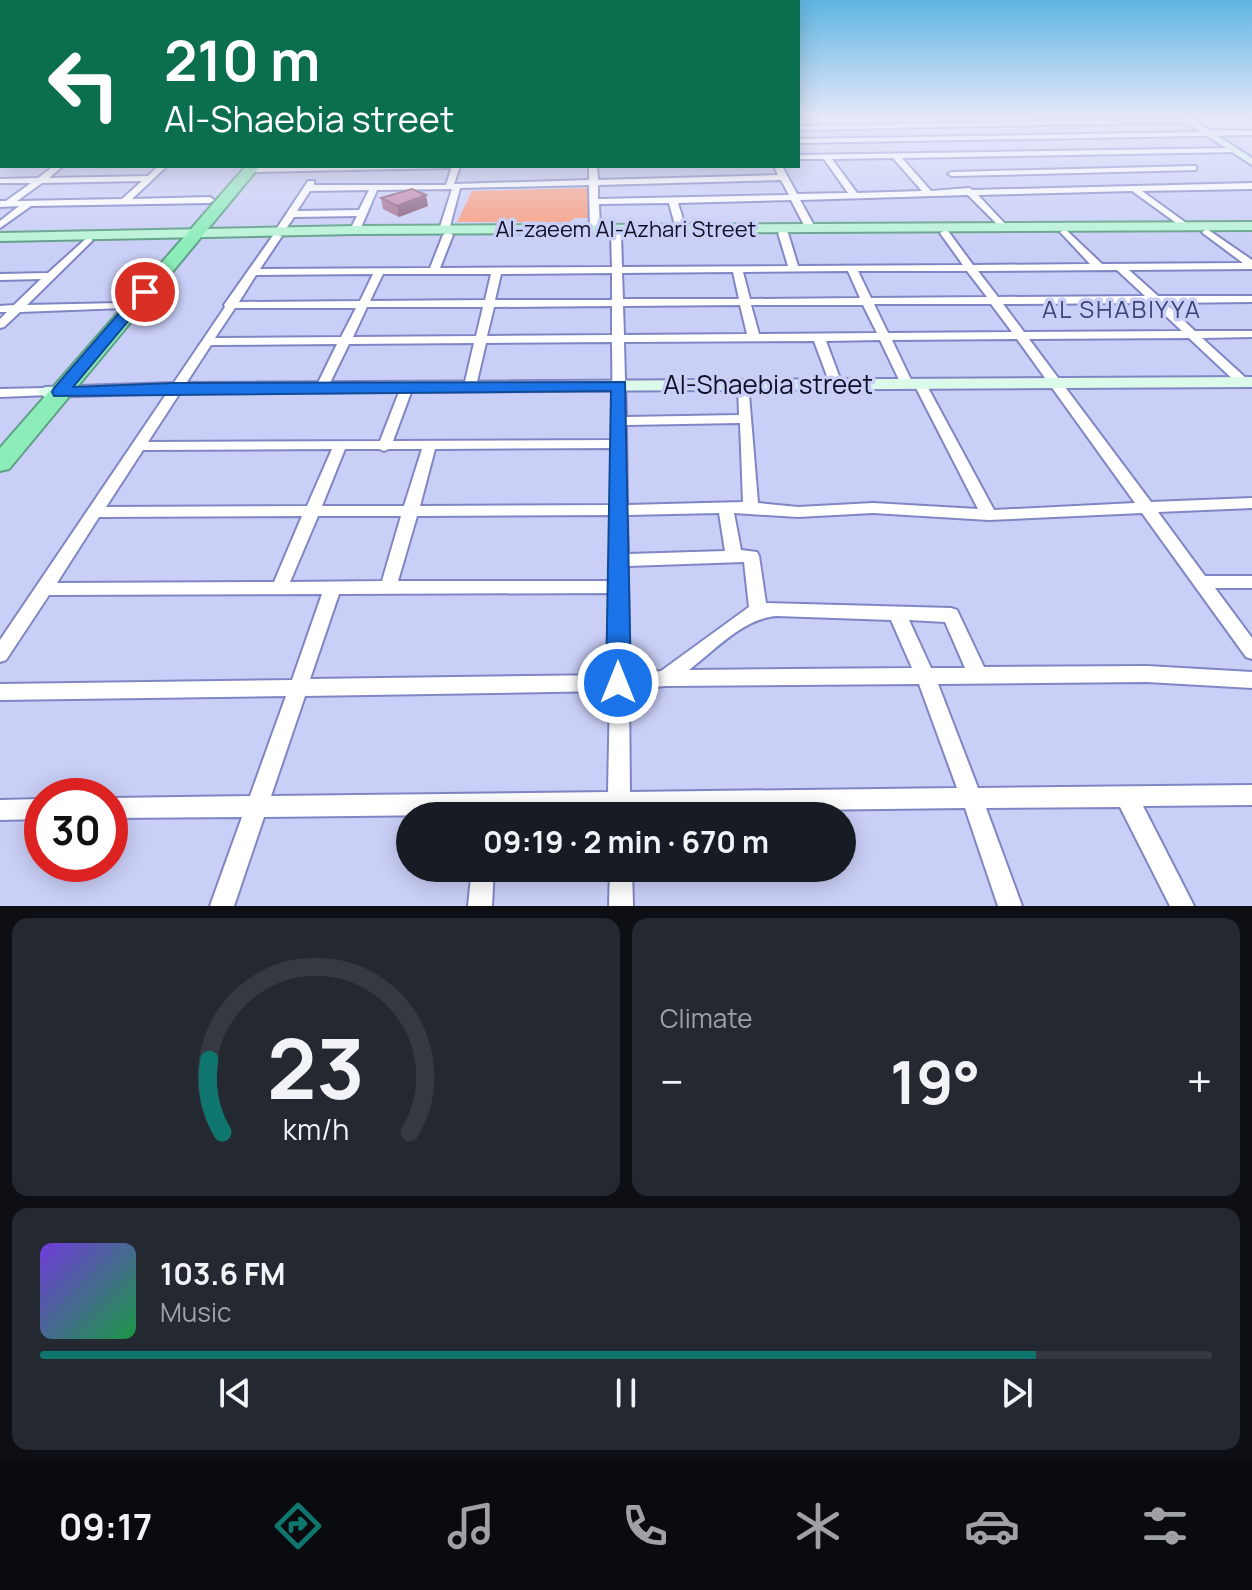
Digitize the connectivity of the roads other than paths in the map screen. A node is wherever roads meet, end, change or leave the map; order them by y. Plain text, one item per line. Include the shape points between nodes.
1 (829, 160) edge
2 (900, 160) edge
3 (938, 160) edge
4 (1039, 160) edge
5 (1180, 160) edge
6 (56, 168) edge
7 (161, 168) edge
8 (246, 168) edge
9 (246, 168) edge
10 (320, 168) edge
11 (456, 168) edge
12 (593, 168) edge
13 (687, 168) edge
14 (720, 168) edge
15 (779, 168) edge
16 (1193, 168) junction
17 (661, 170) dead end
18 (1054, 171) junction
19 (952, 174) junction
20 (784, 177) junction
21 (150, 178) junction
22 (723, 178) junction
23 (690, 179) junction
24 (0, 181) edge
25 (39, 181) junction
26 (652, 181) junction
27 (593, 183) junction
28 (453, 186) junction
29 (1252, 186) edge
30 (1223, 187) junction
31 (308, 188) junction
32 (374, 188) junction
33 (1134, 190) junction
34 (1079, 191) junction
35 (970, 192) junction
36 (928, 193) junction
37 (853, 194) junction
38 (794, 196) junction
39 (696, 199) junction
40 (210, 200) junction
41 (673, 200) junction
42 (125, 201) junction
43 (593, 202) junction
44 (28, 203) junction
45 (4, 204) edge
46 (364, 213) junction
47 (292, 214) junction
48 (0, 225) edge
49 (1186, 227) junction
50 (1004, 228) junction
51 (681, 229) junction
52 (811, 229) junction
53 (1252, 229) edge
54 (355, 230) junction
55 (595, 230) junction
56 (446, 232) junction
57 (1065, 232) junction
58 (1207, 232) junction
59 (278, 233) junction
60 (783, 233) junction
61 (945, 233) junction
62 (616, 234) junction
63 (187, 235) junction
64 (0, 239) edge
65 (89, 239) junction
66 (1252, 265) edge
67 (1099, 267) junction
68 (1120, 267) junction
69 (851, 268) junction
70 (970, 268) junction
71 (617, 269) junction
72 (737, 269) junction
73 (794, 269) junction
74 (434, 270) junction
75 (497, 270) junction
76 (380, 271) junction
77 (251, 272) junction
78 (52, 276) junction
79 (0, 277) edge
80 (1252, 299) edge
81 (993, 300) junction
82 (1155, 300) junction
83 (867, 301) junction
84 (745, 302) junction
85 (489, 303) junction
86 (617, 303) junction
87 (364, 304) junction
88 (229, 305) junction
89 (120, 306) junction
90 (17, 308) junction
91 (0, 309) edge
92 (0, 325) edge
93 (1252, 334) edge
94 (1192, 335) junction
95 (1019, 336) junction
96 (884, 337) junction
97 (754, 338) junction
98 (819, 338) junction
99 (618, 339) junction
100 (481, 340) junction
101 (346, 341) junction
102 (206, 342) junction
103 (1248, 382) edge
104 (1053, 383) junction
105 (836, 384) junction
106 (914, 384) junction
107 (744, 385) junction
108 (470, 386) junction
109 (619, 386) junction
110 (322, 387) junction
111 (407, 387) junction
112 (175, 388) junction
113 (52, 392) junction
114 (0, 393) edge
115 (746, 419) junction
116 (620, 421) junction
117 (430, 444) junction
118 (620, 444) junction
119 (0, 445) edge
120 (136, 446) junction
121 (340, 446) junction
122 (384, 447) junction
123 (0, 463) edge
124 (1252, 503) edge
125 (1144, 506) junction
126 (751, 507) junction
127 (726, 508) junction
128 (313, 509) junction
129 (410, 510) junction
130 (620, 510) junction
131 (93, 512) junction
132 (989, 515) junction
133 (734, 555) junction
134 (620, 560) junction
135 (1201, 582) junction
136 (1252, 582) edge
137 (619, 587) junction
138 (333, 588) junction
139 (388, 588) junction
140 (44, 589) junction
141 (279, 589) junction
142 (758, 610) junction
143 (898, 613) junction
144 (1252, 652) edge
145 (0, 655) edge
146 (978, 675) junction
147 (926, 676) junction
148 (665, 678) junction
149 (1252, 680) edge
150 (618, 683) junction
151 (298, 688) junction
152 (0, 692) edge
153 (1252, 795) edge
154 (1126, 796) junction
155 (972, 798) junction
156 (619, 802) edge
157 (831, 802) edge
158 (257, 805) junction
159 (128, 808) edge
160 (396, 808) edge
161 (24, 809) edge
162 (0, 810) edge
163 (482, 882) edge
164 (621, 882) edge
165 (222, 906) edge
166 (480, 906) edge
167 (621, 906) edge
168 (1010, 906) edge
169 (1182, 906) edge

1 - 37 street
2 - 36 street
3 - 19 street
4 - 18 street
5 - 16 street
6 - 25 street
7 - 21 street
8 - 40 highway
9 - 63 highway
10 - 31 street
11 - 28 street
12 - 27 street
13 - 23 street
14 - 22 street
15 - 20 street
16 - 18 street
16 - 30 street
17 - 26 street
18 - 19 street
18 - 34 street
19 - 35 street
20 - 22 street
20 - 38 street
21 - 25 street
21 - 42 street
22 - 23 street
23 - 26 street
23 - 39 street
24 - 25 street
25 - 45 street
26 - 27 street
27 - 28 street
27 - 43 street
28 - 32 street
28 - 56 street
29 - 30 street
30 - 33 street
31 - 32 street
31 - 47 street
32 - 46 street
33 - 34 street
33 - 49 street
34 - 35 street
35 - 36 street
35 - 50 street
36 - 37 street
37 - 38 street
38 - 39 street
38 - 52 street
39 - 41 street
40 - 42 street
40 - 63 highway
41 - 43 street
41 - 51 street
42 - 44 street
43 - 55 street
44 - 45 street
44 - 48 street
46 - 47 street
46 - 54 street
47 - 59 street
49 - 50 main road, Al-zaeem Al-Azhari Street
49 - 53 main road, Al-zaeem Al-Azhari Street
50 - 52 main road, Al-zaeem Al-Azhari Street
51 - 52 main road, Al-zaeem Al-Azhari Street
51 - 55 main road, Al-zaeem Al-Azhari Street
53 - 58 main road, Al-zaeem Al-Azhari Street
54 - 56 main road, Al-zaeem Al-Azhari Street
54 - 59 main road, Al-zaeem Al-Azhari Street
55 - 56 main road, Al-zaeem Al-Azhari Street
56 - 59 main road, Al-zaeem Al-Azhari Street
56 - 62 main road, Al-zaeem Al-Azhari Street
56 - 74 street
57 - 58 main road, Al-zaeem Al-Azhari Street
57 - 61 main road, Al-zaeem Al-Azhari Street
57 - 67 street
58 - 66 street
59 - 63 main road, Al-zaeem Al-Azhari Street
59 - 77 street
60 - 61 main road, Al-zaeem Al-Azhari Street
60 - 62 main road, Al-zaeem Al-Azhari Street
60 - 73 street
61 - 70 street
62 - 71 street
63 - 64 main road, Al-zaeem Al-Azhari Street
63 - 65 main road, Al-zaeem Al-Azhari Street
63 - 89 highway
63 - 113 highway
64 - 65 main road, Al-zaeem Al-Azhari Street
65 - 78 street
66 - 68 street
67 - 68 street
67 - 70 street
68 - 82 street
69 - 70 street
69 - 73 street
69 - 83 street
70 - 81 street
71 - 72 street
71 - 75 street
71 - 86 street
72 - 73 street
72 - 84 street
74 - 75 street
74 - 76 street
75 - 85 street
76 - 77 street
76 - 87 street
77 - 88 street
78 - 79 street
78 - 90 street
80 - 82 street
81 - 82 street
81 - 83 street
81 - 95 street
82 - 94 street
83 - 84 street
83 - 96 street
84 - 86 street
84 - 97 street
85 - 86 street
85 - 87 street
85 - 100 street
86 - 99 street
87 - 88 street
87 - 101 street
88 - 102 street
89 - 90 street
89 - 113 highway
90 - 91 street
90 - 92 street
93 - 94 street
94 - 95 street
94 - 103 street
95 - 96 street
95 - 104 street
96 - 98 street
96 - 106 street
97 - 98 street
97 - 99 street
98 - 105 street
99 - 100 street
99 - 109 street
100 - 101 street
100 - 108 street
101 - 102 street
101 - 110 street
102 - 112 street
103 - 104 street, Al-Shaebia street
104 - 106 street, Al-Shaebia street
104 - 125 street
105 - 106 street, Al-Shaebia street
105 - 107 street, Al-Shaebia street
106 - 132 street
107 - 109 street, Al-Shaebia street
107 - 115 street
108 - 109 street, Al-Shaebia street
108 - 111 street, Al-Shaebia street
109 - 116 street
110 - 111 street, Al-Shaebia street
110 - 112 street, Al-Shaebia street
111 - 122 street
112 - 113 street, Al-Shaebia street
112 - 120 street
113 - 114 street
113 - 119 highway
113 - 123 highway
115 - 116 street
115 - 126 street
116 - 118 street
117 - 118 street
117 - 122 street
117 - 129 street
118 - 130 street
120 - 121 street
120 - 131 street
121 - 122 street
121 - 128 street
124 - 125 street
125 - 132 street
125 - 135 street
126 - 127 street
126 - 132 street
127 - 130 street
127 - 133 street
128 - 129 street
128 - 131 street
128 - 141 street
129 - 130 street
129 - 139 street
130 - 134 street
131 - 140 street
133 - 134 street
133 - 142 street via 751,556
134 - 137 street
135 - 136 street
135 - 144 street
137 - 139 street
137 - 150 street
138 - 139 street
138 - 141 street
138 - 151 street
140 - 141 street
140 - 145 street
142 - 143 street
142 - 148 street
143 - 146 street via 951,615
143 - 147 street
146 - 147 street
146 - 149 street via 1147,674
147 - 148 street
147 - 155 street
148 - 150 street
150 - 151 street
150 - 156 street
151 - 152 street
151 - 158 street
153 - 154 street
154 - 155 street
154 - 169 street
155 - 157 street
155 - 168 street
158 - 159 street
158 - 160 street
158 - 165 street
161 - 162 street
163 - 166 street
164 - 167 street

